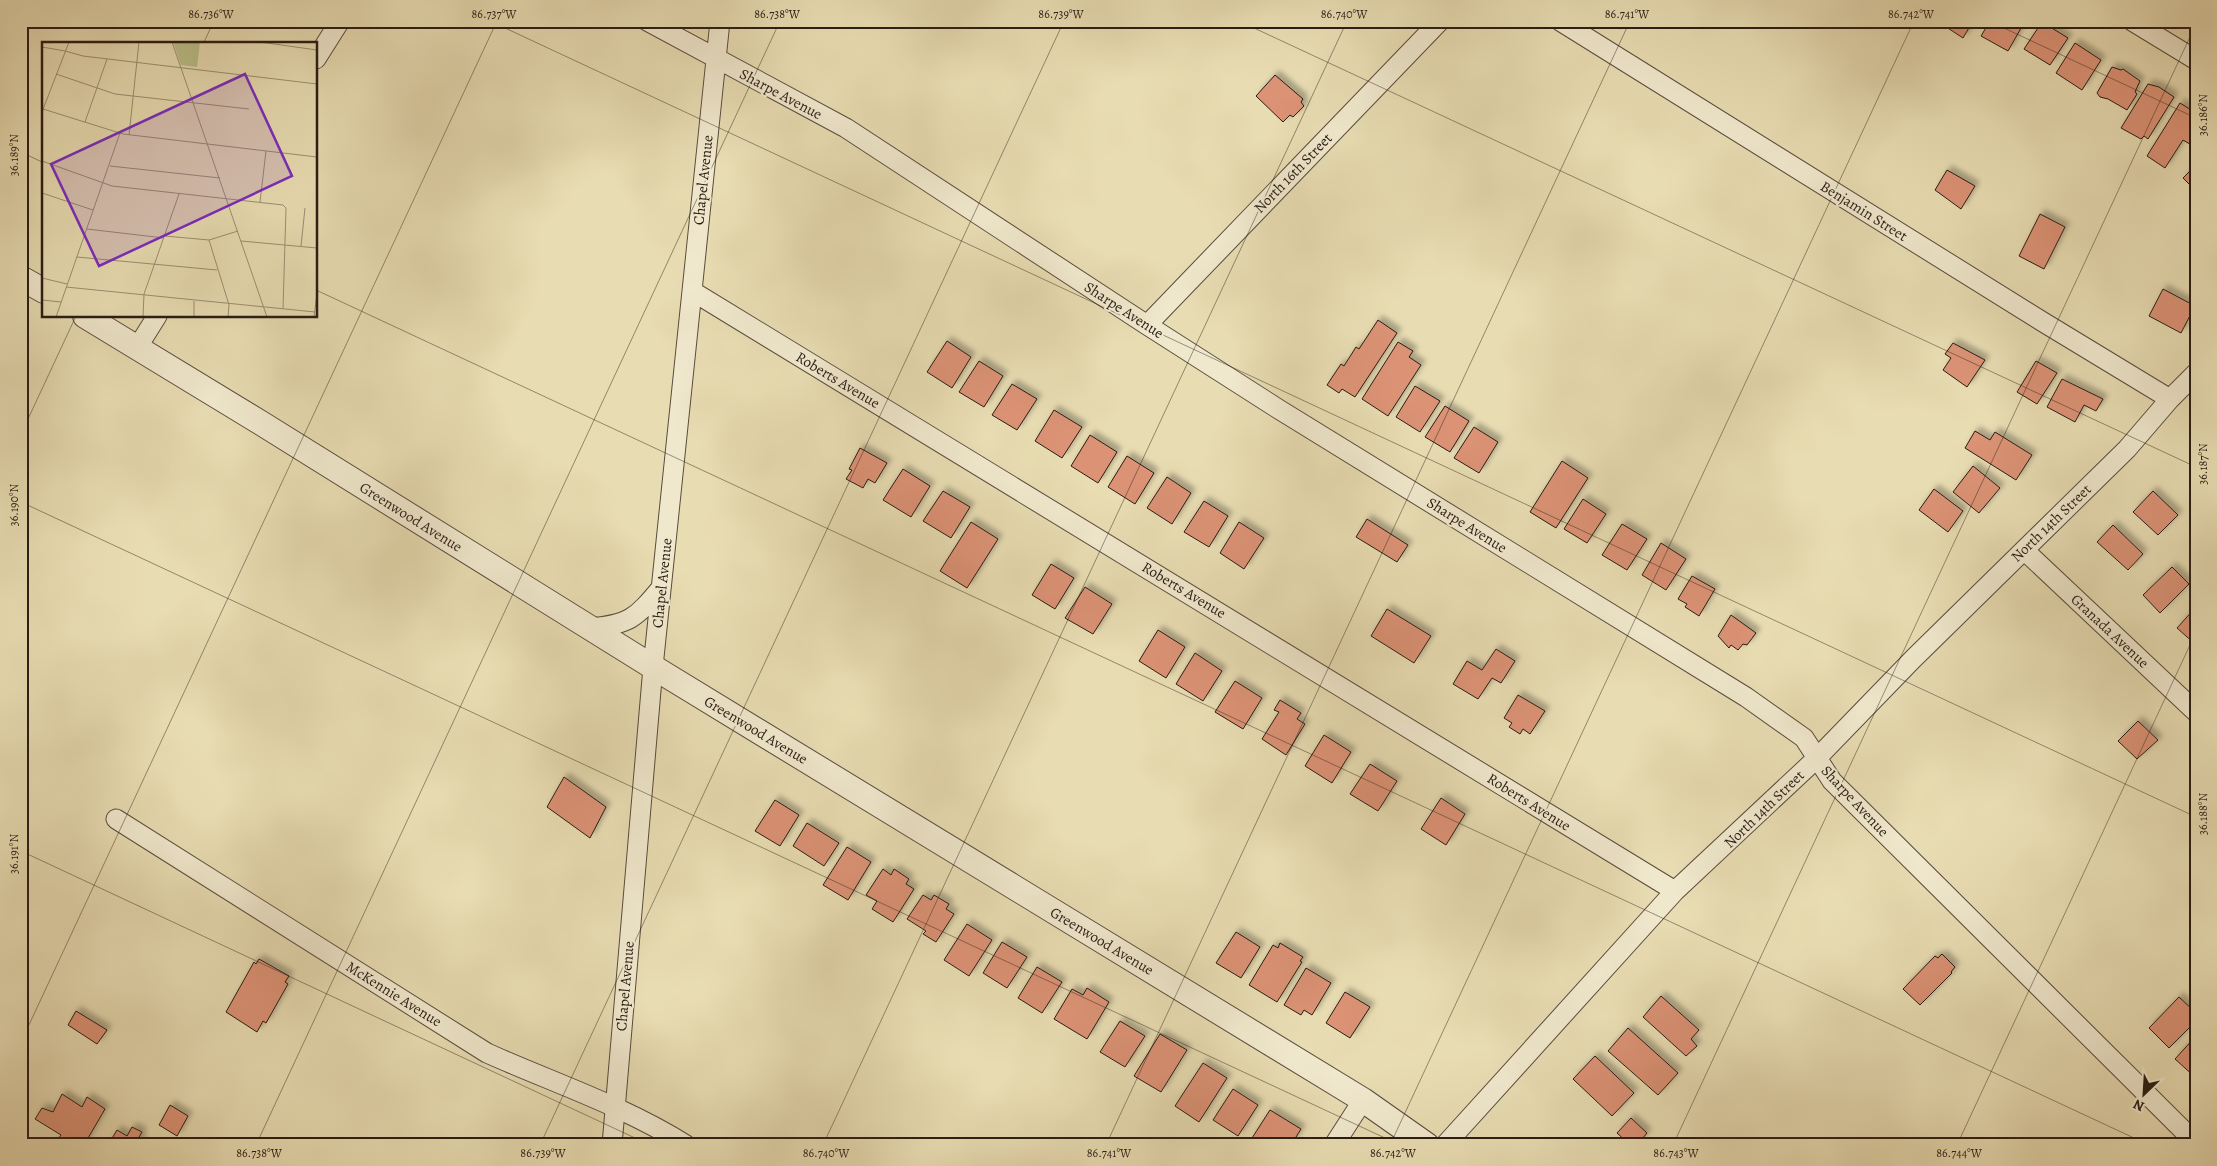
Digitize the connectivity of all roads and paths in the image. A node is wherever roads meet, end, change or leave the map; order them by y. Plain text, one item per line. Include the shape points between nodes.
1 (340, 21) edge
2 (647, 21) edge
3 (720, 21) edge
4 (1440, 21) edge
5 (1560, 21) edge
6 (2132, 21) edge
7 (318, 56) edge
8 (716, 60) junction
9 (2196, 60) edge
10 (21, 278) edge
11 (42, 290) edge
12 (692, 291) junction
13 (88, 318) edge
14 (156, 318) edge
15 (1147, 325) junction
16 (137, 348) junction
17 (2196, 373) edge
18 (2170, 399) junction
19 (2024, 550) junction
20 (661, 588) junction
21 (589, 628) junction
22 (653, 667) junction
23 (2196, 712) edge
24 (1816, 759) junction
25 (116, 818) dead end
26 (1675, 891) junction
27 (1362, 1100) junction
28 (615, 1106) junction
29 (2196, 1143) edge
30 (612, 1145) edge
31 (686, 1145) edge
32 (1334, 1145) edge
33 (1426, 1145) edge
34 (1445, 1145) edge

1 - 7 street
2 - 8 street, Sharpe Avenue
3 - 8 street, Chapel Avenue
4 - 15 street, North 16th Street
5 - 18 street, Benjamin Street
6 - 9 street
8 - 12 street, Chapel Avenue
8 - 15 street, Sharpe Avenue via 846,128
10 - 11 street
12 - 20 street, Chapel Avenue
12 - 26 street, Roberts Avenue
13 - 16 street, Greenwood Avenue
14 - 16 street
15 - 24 street, Sharpe Avenue via 1746,697 1804,738
16 - 21 street, Greenwood Avenue
17 - 18 street, North 14th Street
18 - 19 street, North 14th Street via 2127,449
19 - 23 street, Granada Avenue
19 - 24 street, North 14th Street
20 - 21 street via 643,611 629,620 615,626
20 - 22 street, Chapel Avenue
21 - 22 street, Greenwood Avenue
22 - 27 street, Greenwood Avenue
22 - 28 street, Chapel Avenue
24 - 26 street, North 14th Street
24 - 29 street, Sharpe Avenue via 1832,780
25 - 28 street, McKennie Avenue via 488,1054
26 - 34 street, North 14th Street
27 - 32 street
27 - 33 street, Greenwood Avenue
28 - 30 street, Chapel Avenue
28 - 31 street, McKennie Avenue

